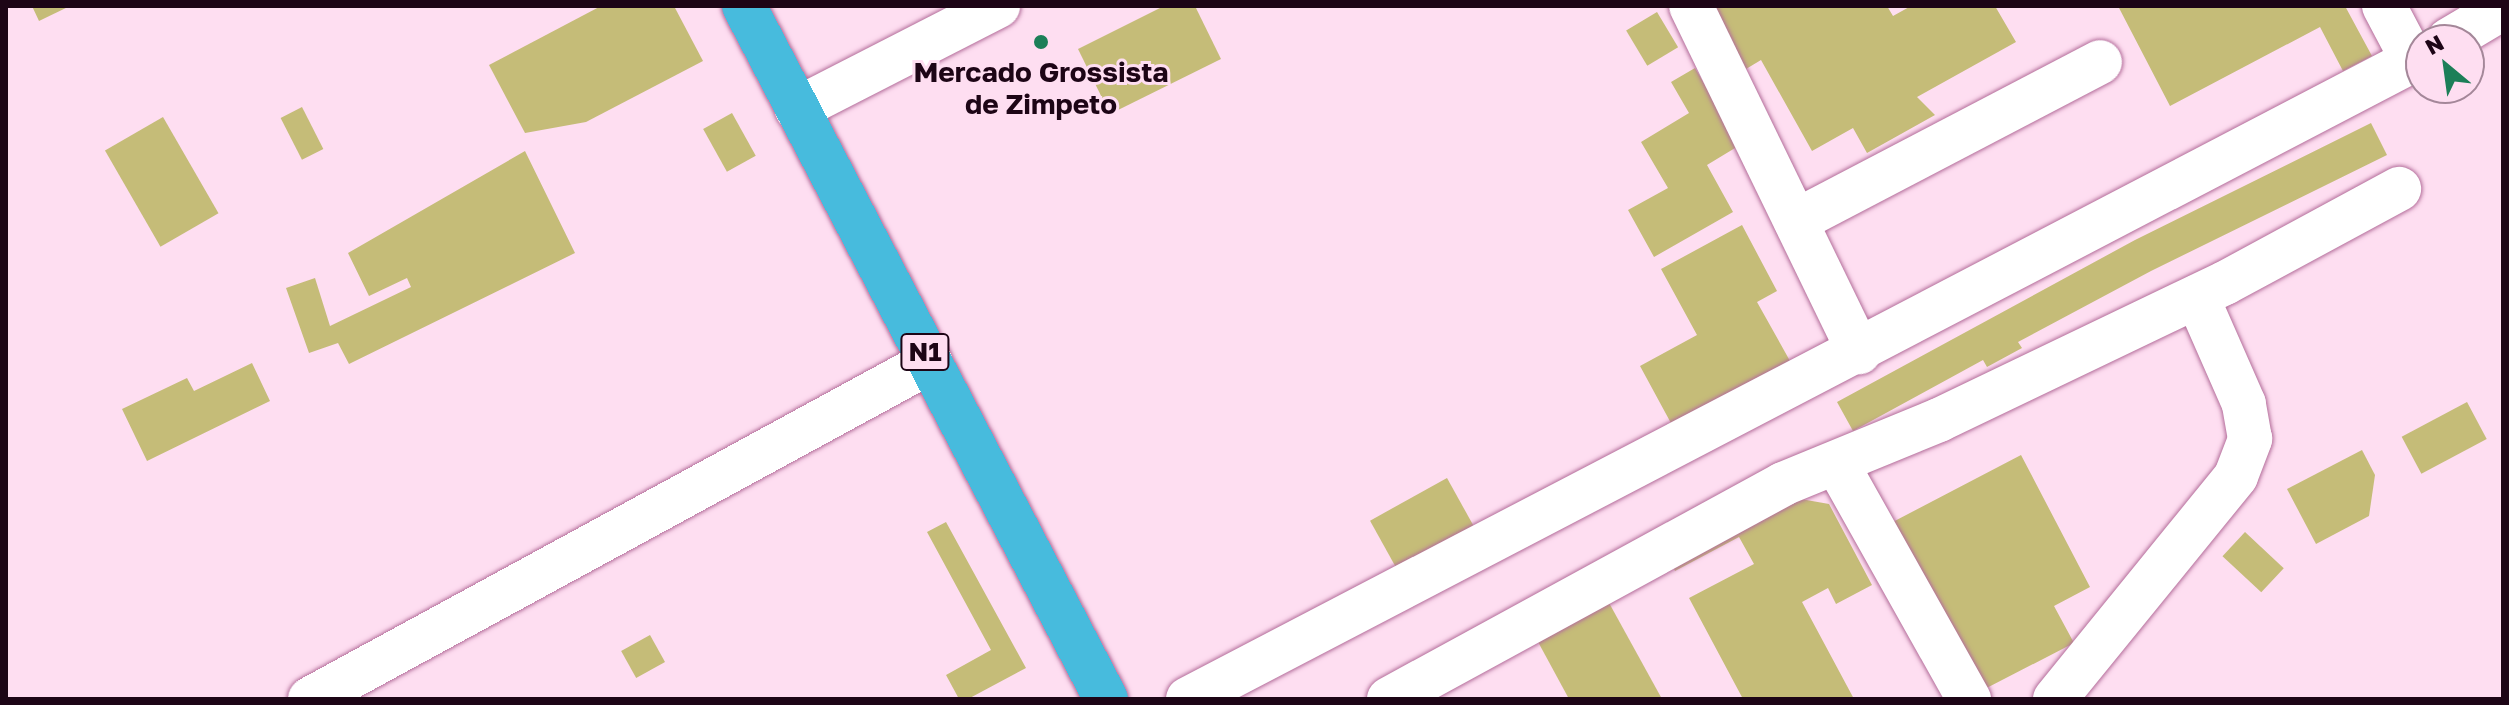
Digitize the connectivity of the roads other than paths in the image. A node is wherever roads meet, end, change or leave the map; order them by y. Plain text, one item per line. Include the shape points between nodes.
1 (744, 6) edge
2 (998, 6) edge
3 (1691, 6) edge
4 (2384, 6) edge
5 (2503, 8) edge
6 (2475, 24) edge
7 (2405, 28) edge
8 (2100, 62) dead end
9 (2405, 64) edge
10 (797, 109) junction
11 (2399, 189) dead end
12 (1796, 221) junction
13 (2197, 297) junction
14 (1859, 352) junction
15 (930, 362) junction
16 (1837, 464) junction
17 (1407, 689) edge
18 (310, 699) edge
19 (1106, 699) edge
20 (1188, 699) edge
21 (1465, 699) edge
22 (1969, 699) edge
23 (2055, 699) edge

1 - 10 highway, N1
2 - 10 street
3 - 12 street
4 - 7 street
5 - 6 street
8 - 12 street
9 - 14 street
10 - 15 highway, N1
11 - 13 street
12 - 14 street
13 - 16 street
13 - 23 street via 2244,404 2250,439 2236,476
14 - 20 street
15 - 18 street
15 - 19 highway, N1
16 - 17 street via 1783,484
16 - 22 street
17 - 21 street

